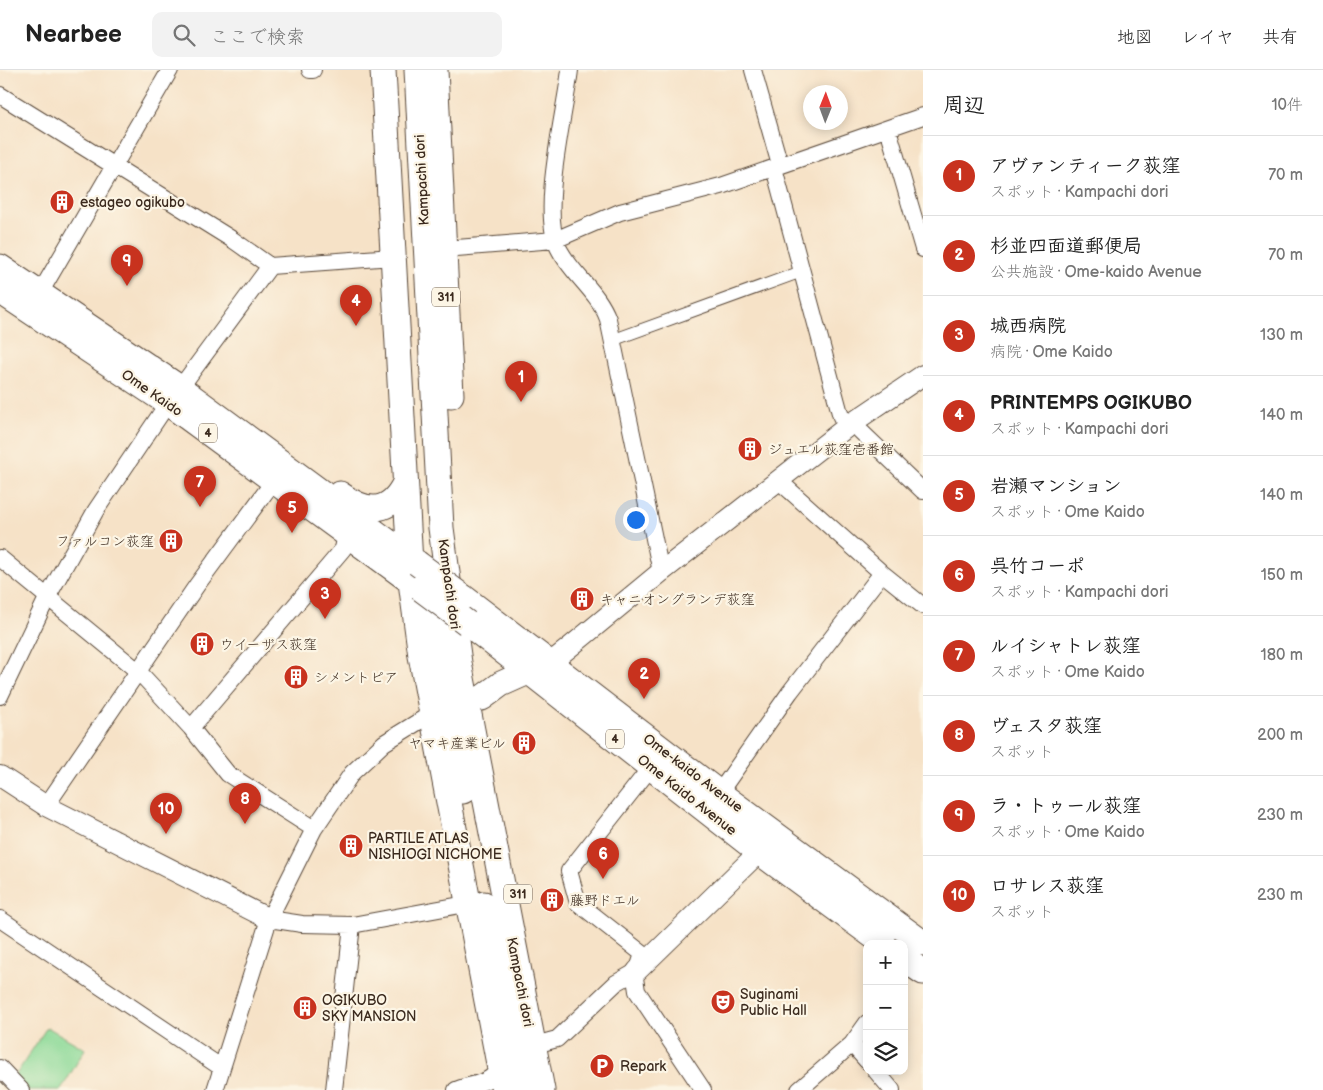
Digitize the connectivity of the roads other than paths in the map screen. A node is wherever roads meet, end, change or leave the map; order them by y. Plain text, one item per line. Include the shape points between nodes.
1 (170, 70) edge
2 (417, 70) edge
3 (435, 70) edge
4 (570, 70) edge
5 (752, 70) edge
6 (383, 72) edge
7 (0, 95) edge
8 (923, 116) edge
9 (888, 129) junction
10 (112, 166) junction
11 (777, 166) junction
12 (555, 240) junction
13 (444, 249) junction
14 (923, 249) edge
15 (393, 257) junction
16 (270, 266) junction
17 (0, 267) edge
18 (803, 271) junction
19 (0, 290) edge
20 (40, 293) junction
21 (613, 340) junction
22 (923, 375) edge
23 (174, 395) junction
24 (852, 423) junction
25 (300, 478) junction
26 (778, 480) junction
27 (273, 482) junction
28 (405, 483) junction
29 (923, 491) edge
30 (346, 534) junction
31 (0, 558) edge
32 (661, 572) junction
33 (414, 573) junction
34 (882, 573) junction
35 (48, 596) junction
36 (923, 606) edge
37 (466, 611) junction
38 (540, 667) junction
39 (139, 672) junction
40 (0, 696) edge
41 (482, 698) junction
42 (430, 703) junction
43 (191, 728) junction
44 (651, 767) junction
45 (0, 776) edge
46 (719, 793) junction
47 (46, 806) junction
48 (314, 829) junction
49 (788, 844) junction
50 (759, 852) junction
51 (466, 904) junction
52 (0, 919) edge
53 (269, 919) junction
54 (352, 925) junction
55 (879, 940) edge
56 (913, 961) edge
57 (636, 971) junction
58 (863, 1029) edge
59 (546, 1042) junction
60 (852, 1044) junction
61 (863, 1056) edge
62 (0, 1068) edge
63 (222, 1068) junction
64 (879, 1075) edge
65 (501, 1079) edge
66 (21, 1090) edge
67 (215, 1090) edge
68 (334, 1090) edge
69 (456, 1090) edge
70 (522, 1090) edge
71 (542, 1090) edge
72 (551, 1090) edge
73 (703, 1090) edge
74 (799, 1090) edge
75 (892, 1090) edge

1 - 10 street
2 - 71 main road, Kampachi dori / 311 via 441,528 459,663
3 - 13 main road, 311
4 - 12 street via 552,204
5 - 11 street
6 - 15 main road, 311
6 - 70 main road, Kampachi dori / 311 via 423,519 440,655 472,846
7 - 10 street
8 - 9 street
9 - 11 street
9 - 14 street
10 - 16 street
10 - 20 street
11 - 12 street via 721,186 620,212
11 - 18 street
12 - 13 street
12 - 21 street via 563,257 604,308
13 - 37 main road, 311 via 459,545
15 - 16 street
15 - 28 main road, 311
16 - 23 street
17 - 20 main road, Ome Kaido / 4
18 - 21 street
18 - 24 street via 840,417
19 - 23 main road, Ome Kaido / 4
20 - 23 main road, Ome Kaido / 4
21 - 32 street
22 - 24 street
23 - 25 main road, Ome Kaido / 4
23 - 27 main road, Ome Kaido / 4
23 - 35 street via 96,510
24 - 26 street
24 - 29 street
25 - 28 main road via 321,480 355,504 370,508 388,506
25 - 33 main road, Ome Kaido / 4
26 - 32 street
26 - 34 street
27 - 30 main road, Ome Kaido / 4
27 - 39 street
28 - 33 main road, 311
30 - 33 main road, Ome Kaido / 4
30 - 43 street via 343,550
31 - 35 street
32 - 38 street
33 - 37 main road, Ome Kaido / 4, bridge
33 - 42 main road, 311 via 421,656
34 - 36 street
34 - 46 street via 790,692
35 - 39 street
35 - 40 street
37 - 38 main road, Ome Kaido Avenue / 4
37 - 41 main road, 311
38 - 41 main road via 501,684
38 - 44 main road, Ome Kaido Avenue / 4
38 - 46 main road, Ome-kaido Avenue / 4
39 - 43 street
39 - 47 street
41 - 59 main road, 311
42 - 48 street via 426,717 384,743 352,772
42 - 51 main road, 311
43 - 48 street via 228,774
44 - 50 main road, Ome Kaido Avenue / 4
44 - 57 street via 569,871 578,903 640,950 642,959
45 - 47 street
46 - 49 main road, Ome-kaido Avenue / 4
47 - 53 street
48 - 53 street
49 - 50 street via 772,845
49 - 56 main road, Ome-kaido Avenue / 4
50 - 55 main road, Ome Kaido Avenue / 4
50 - 57 street
51 - 54 street
51 - 65 main road, 311
52 - 63 street
53 - 54 street via 302,924
53 - 63 street
54 - 68 street
57 - 59 street via 616,983 557,1039
57 - 73 street via 637,991
58 - 60 street
59 - 72 main road, 311 via 553,1079
60 - 61 street
60 - 74 street
62 - 66 street
63 - 67 street
64 - 75 street
65 - 69 street via 497,1072 491,1079

